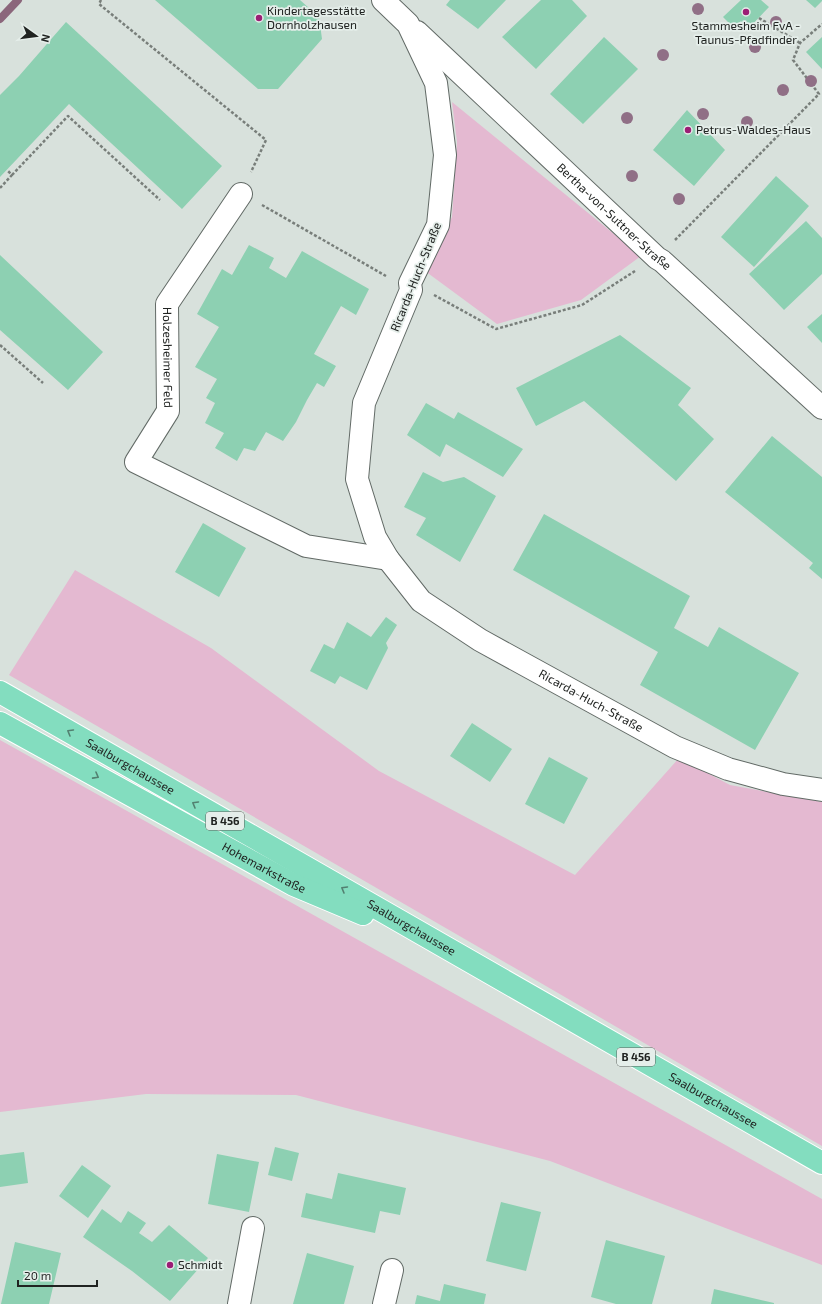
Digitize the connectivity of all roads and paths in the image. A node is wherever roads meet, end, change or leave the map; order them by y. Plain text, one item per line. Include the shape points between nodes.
1 (101, 0) edge
2 (383, 0) edge
3 (759, 18) dead end
4 (408, 24) junction
5 (822, 24) edge
6 (800, 43) junction
7 (6, 170) dead end
8 (12, 176) junction
9 (0, 188) edge
10 (241, 194) junction
11 (160, 200) dead end
12 (657, 258) junction
13 (411, 287) junction
14 (0, 345) edge
15 (43, 383) dead end
16 (822, 408) edge
17 (388, 559) junction
18 (0, 692) edge
19 (0, 723) edge
20 (822, 790) edge
21 (451, 951) junction
22 (822, 1163) edge
23 (253, 1228) dead end
24 (392, 1270) dead end
25 (239, 1304) edge
26 (384, 1304) edge

1 - 10 path via 99,4 266,140
2 - 4 street, Ricarda-Huch-Straße
3 - 6 path
4 - 12 street, Bertha-von-Suttner-Straße
4 - 13 street, Ricarda-Huch-Straße via 436,83 445,155 438,225
5 - 6 path
6 - 12 path via 793,60 819,94
7 - 8 path
8 - 9 path
8 - 11 path via 68,116
10 - 13 path
10 - 17 street, Holzesheimer Feld via 167,304 168,411 136,462 306,546
12 - 13 path via 582,305 496,329
12 - 16 street, Bertha-von-Suttner-Straße
13 - 17 street, Ricarda-Huch-Straße via 364,404 357,479 375,537
14 - 15 path
17 - 20 street, Ricarda-Huch-Straße via 421,601 480,640 676,747 728,769 783,784
21 -> 18 main road, Saalburgchaussee / B 456
19 -> 21 main road, Hohemarkstraße / B 456 via 294,885
21 - 22 main road, Saalburgchaussee / B 456
23 - 25 street
24 - 26 street

